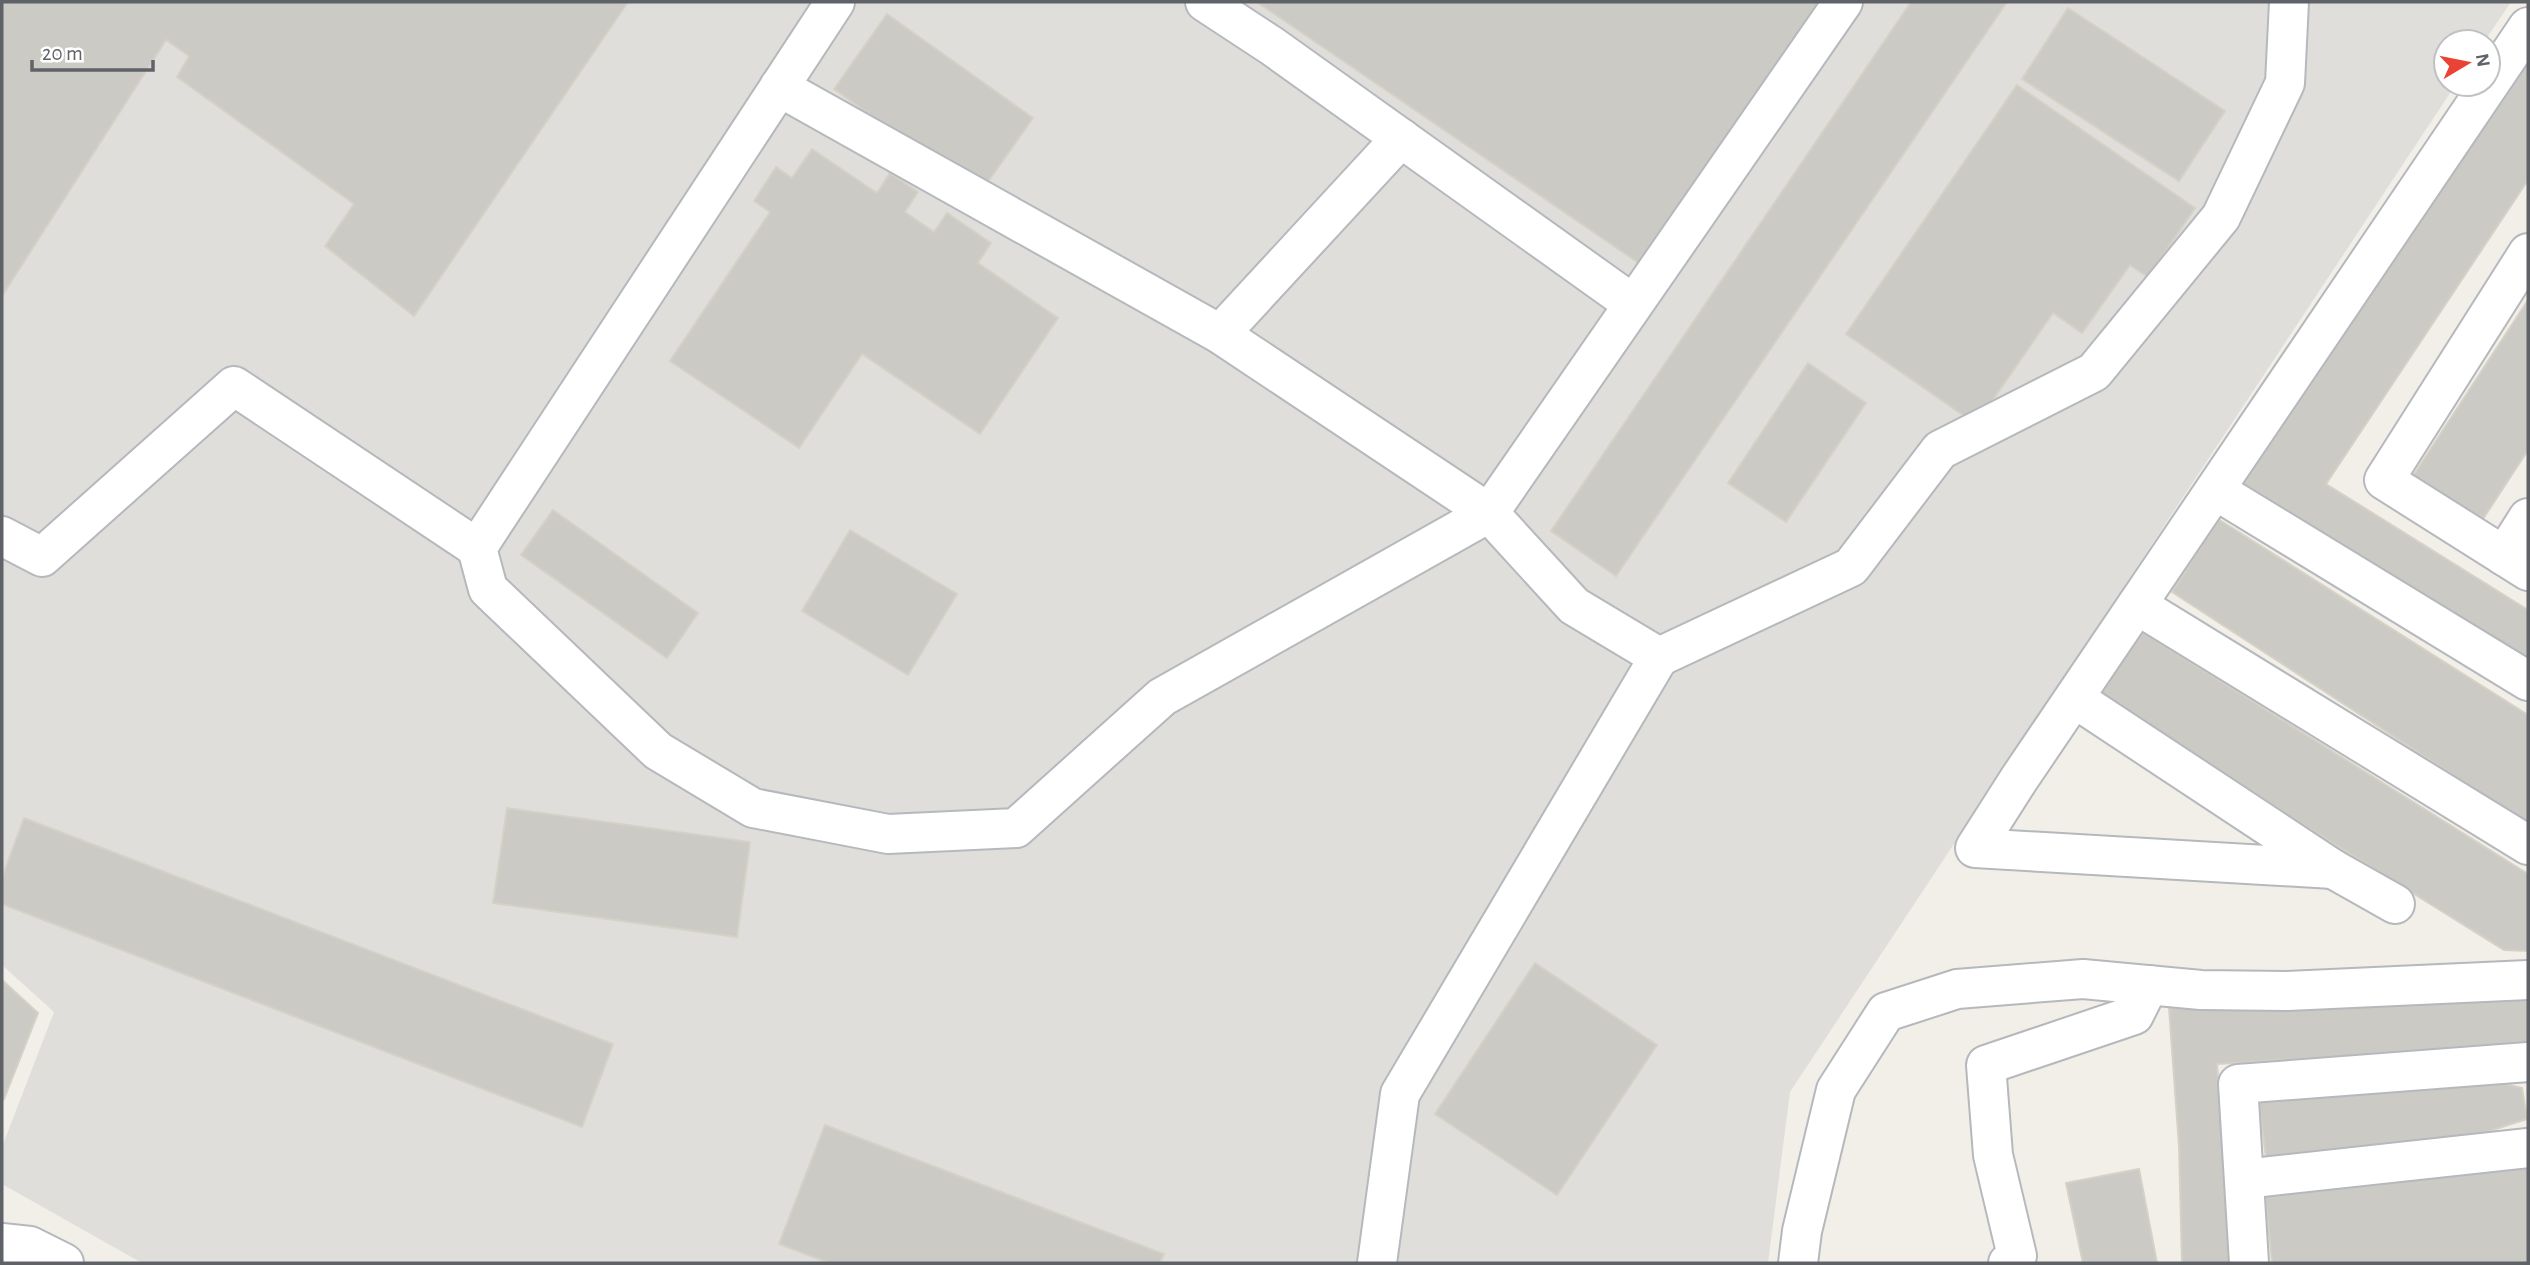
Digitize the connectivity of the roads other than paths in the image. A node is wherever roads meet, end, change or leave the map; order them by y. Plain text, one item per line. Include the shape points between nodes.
1 (835, 2) edge
2 (1205, 2) edge
3 (1843, 2) edge
4 (2289, 2) edge
5 (2528, 27) edge
6 (779, 87) junction
7 (1401, 138) junction
8 (2528, 253) edge
9 (1633, 304) junction
10 (1220, 334) junction
11 (2215, 490) junction
12 (1489, 513) junction
13 (2528, 518) edge
14 (2, 536) edge
15 (477, 548) junction
16 (2516, 563) edge
17 (2137, 605) junction
18 (1659, 657) junction
19 (2528, 681) edge
20 (2074, 698) junction
21 (2528, 845) edge
22 (2333, 869) junction
23 (2395, 904) dead end
24 (2528, 980) edge
25 (2149, 985) junction
26 (2528, 1062) edge
27 (2528, 1148) edge
28 (2244, 1179) junction
29 (2, 1243) edge
30 (64, 1263) edge
31 (1377, 1263) edge
32 (1798, 1263) edge
33 (2008, 1263) edge
34 (2249, 1263) edge

1 - 6 street
2 - 7 street
3 - 9 street
4 - 18 street via 2285,83 2221,217 2094,372 1940,450 1851,568
5 - 11 street
6 - 10 street
6 - 15 street
7 - 9 street
7 - 10 street
8 - 16 street via 2384,480
9 - 12 street
10 - 12 street
11 - 17 street
11 - 19 street
12 - 15 street via 1161,696 1016,828 888,834 752,808 658,751 488,589
12 - 18 street via 1574,606
13 - 16 street
14 - 15 street via 42,557 234,387
17 - 20 street
17 - 21 street
18 - 31 street via 1400,1094
20 - 22 street
20 - 22 street via 1975,848
22 - 23 street
24 - 25 street via 2287,991
25 - 32 street via 2083,979 1957,989 1886,1012 1836,1090
25 - 33 street via 2134,1015 1986,1065 1993,1155 2017,1256
26 - 28 street via 2238,1084
27 - 28 street
28 - 34 street
29 - 30 street via 30,1246

